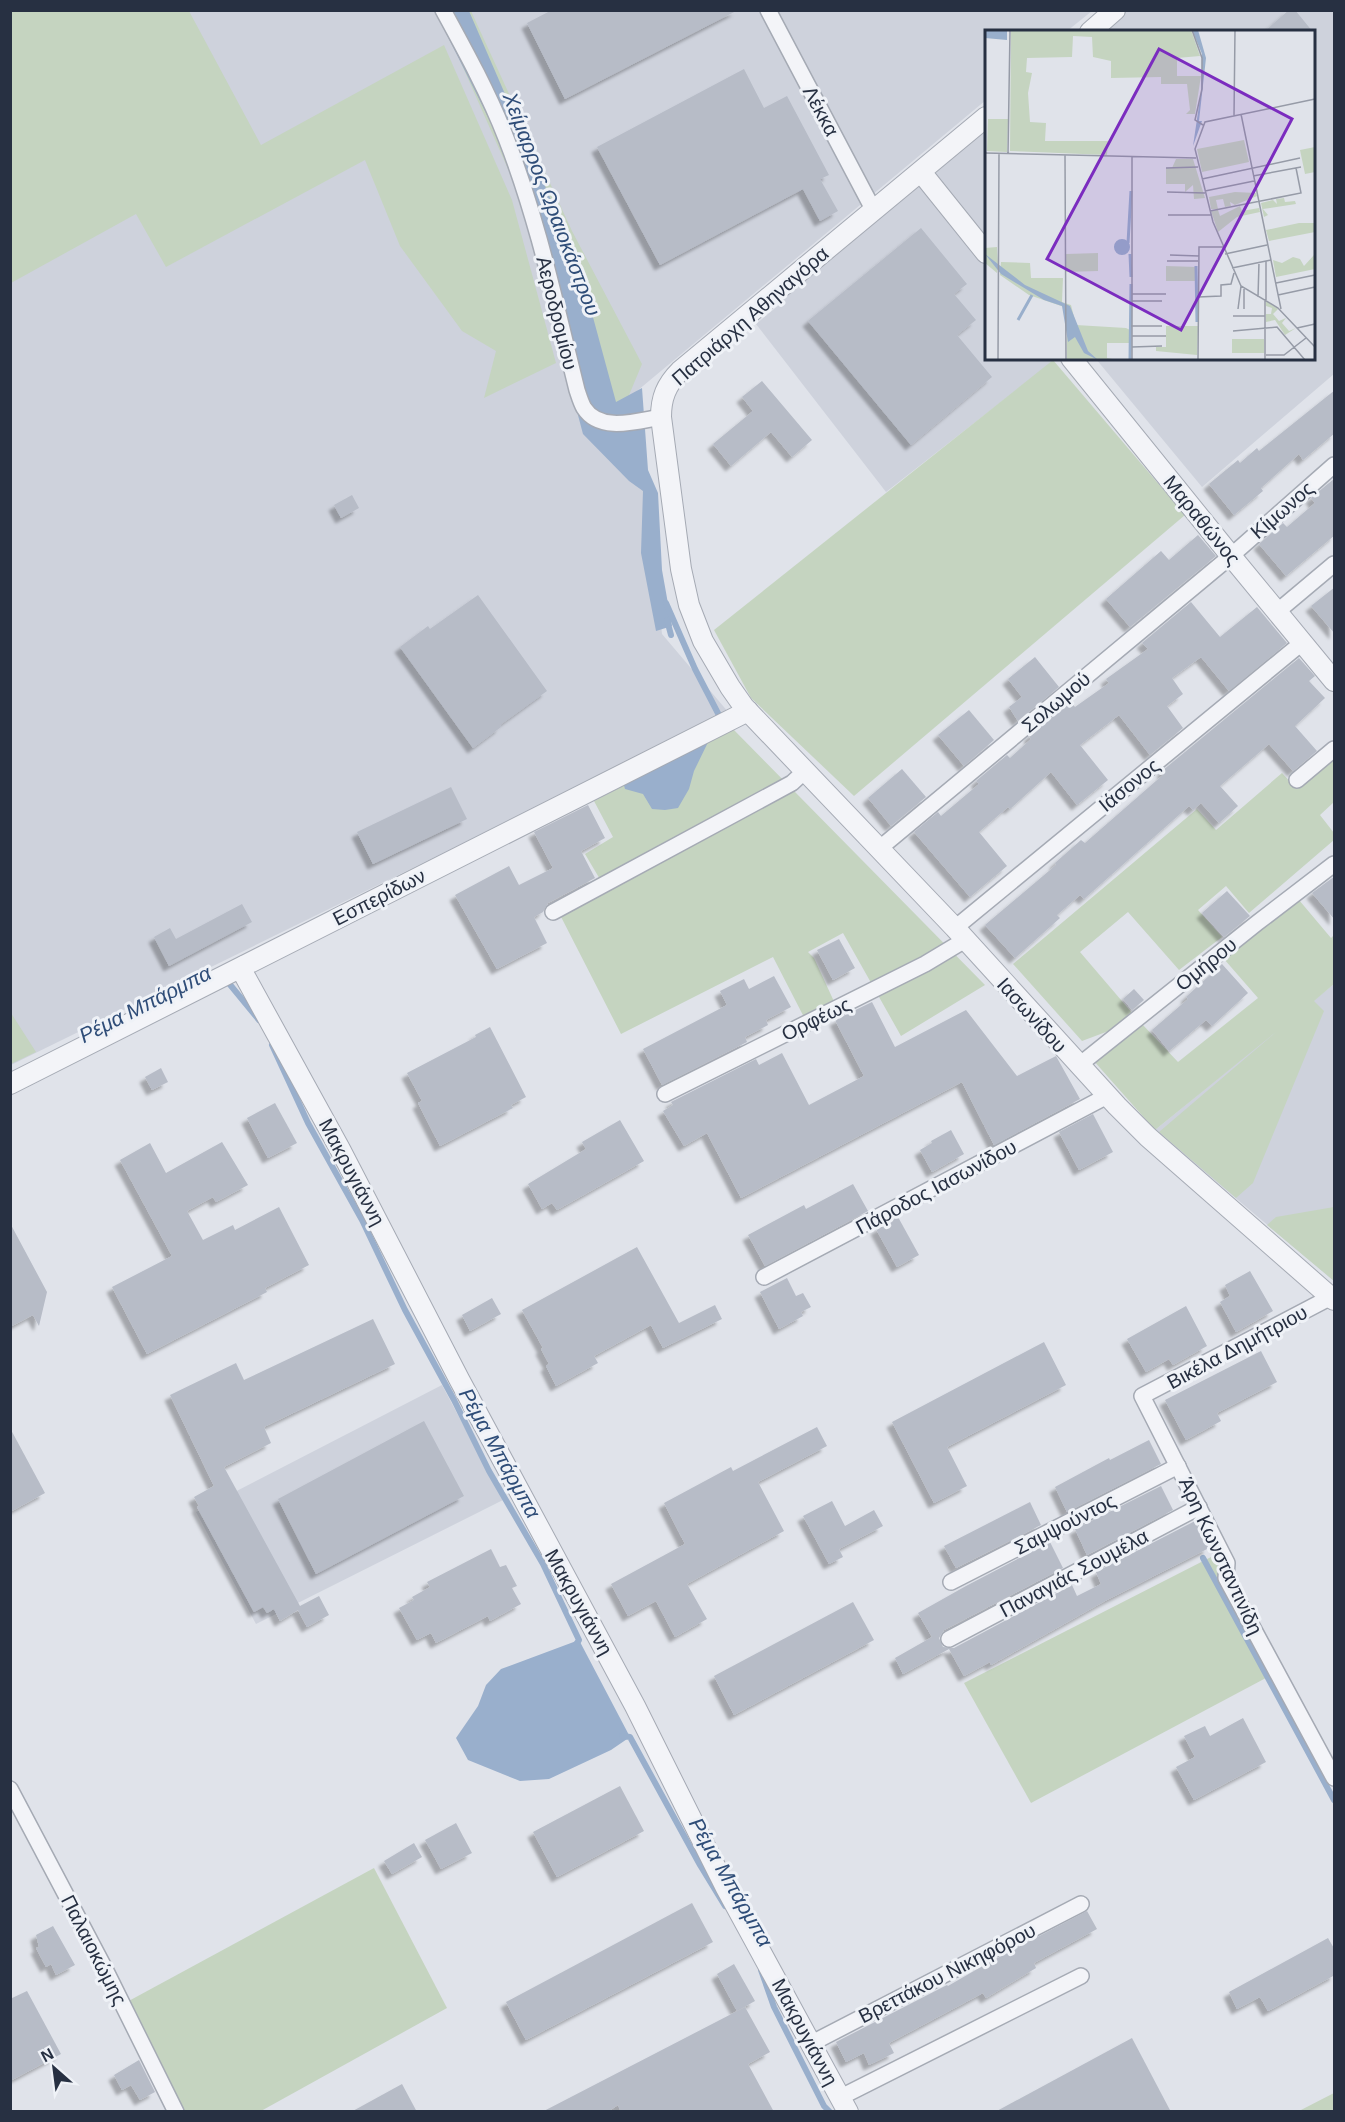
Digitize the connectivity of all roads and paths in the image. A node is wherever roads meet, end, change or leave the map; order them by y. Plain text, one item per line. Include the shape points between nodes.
1 (443, 10) edge
2 (768, 10) edge
3 (1115, 10) edge
4 (1092, 30) edge
5 (985, 119) edge
6 (921, 172) junction
7 (874, 211) junction
8 (985, 251) edge
9 (1073, 360) edge
10 (661, 417) junction
11 (1335, 465) edge
12 (1231, 556) junction
13 (1335, 564) edge
14 (1278, 611) junction
15 (1303, 642) junction
16 (1335, 681) edge
17 (748, 711) junction
18 (1335, 749) edge
19 (806, 770) junction
20 (1297, 780) dead end
21 (880, 848) junction
22 (1335, 864) edge
23 (553, 912) dead end
24 (960, 934) junction
25 (244, 966) junction
26 (1078, 1066) junction
27 (10, 1084) edge
28 (665, 1094) dead end
29 (1107, 1096) junction
30 (764, 1277) dead end
31 (1333, 1299) edge
32 (1142, 1396) joint
33 (1178, 1466) junction
34 (1199, 1508) junction
35 (951, 1582) dead end
36 (949, 1639) dead end
37 (1335, 1778) edge
38 (10, 1789) edge
39 (1082, 1904) dead end
40 (1081, 1976) dead end
41 (812, 2043) junction
42 (844, 2104) edge
43 (176, 2112) edge

1 - 10 street, Αεροδρομίου via 506,137 533,217 584,409 606,423
2 - 7 street, Λέκκα
3 - 4 street
5 - 6 street, Πατριάρχη Αθηναγόρα
6 - 7 street, Πατριάρχη Αθηναγόρα
6 - 8 street
7 - 10 street, Πατριάρχη Αθηναγόρα via 678,373 662,397
9 - 12 street, Μαραθώνος
10 - 17 street, Πατριάρχη Αθηναγόρα via 688,604 712,658
11 - 12 street, Κίμωνος
12 - 14 street, Μαραθώνος
12 - 21 street, Σολωμού
13 - 14 street
14 - 15 street, Μαραθώνος
15 - 16 street, Μαραθώνος
15 - 24 street, Ιάσονος
17 - 19 street, Ιασωνίδου
17 - 25 street, Εσπερίδων
18 - 20 street
19 - 21 street, Ιασωνίδου
19 - 23 street via 792,783
21 - 24 street, Ιασωνίδου
22 - 26 street, Ομήρου
24 - 26 street, Ιασωνίδου
24 - 28 street, Ορφέως via 925,964
25 - 27 street, Εσπερίδων
25 - 41 street, Μακρυγιάννη via 243,973 635,1706 726,1888
26 - 29 street, Ιασωνίδου
29 - 30 street, Πάροδος Ιασωνίδου
29 - 31 street, Ιασωνίδου via 1148,1137
31 - 32 street, Βικέλα Δημήτριου
32 - 33 street, Άρη Κωνσταντινίδη
33 - 34 street, Άρη Κωνσταντινίδη
33 - 35 street, Σαμψούντος
34 - 36 street, Παναγιάς Σουμέλα
34 - 37 street, Άρη Κωνσταντινίδη via 1227,1563 1226,1578
38 - 43 street, Παλαιοκώμης
39 - 41 street, Βρεττάκου Νικηφόρου
40 - 42 street
41 - 42 street, Μακρυγιάννη

